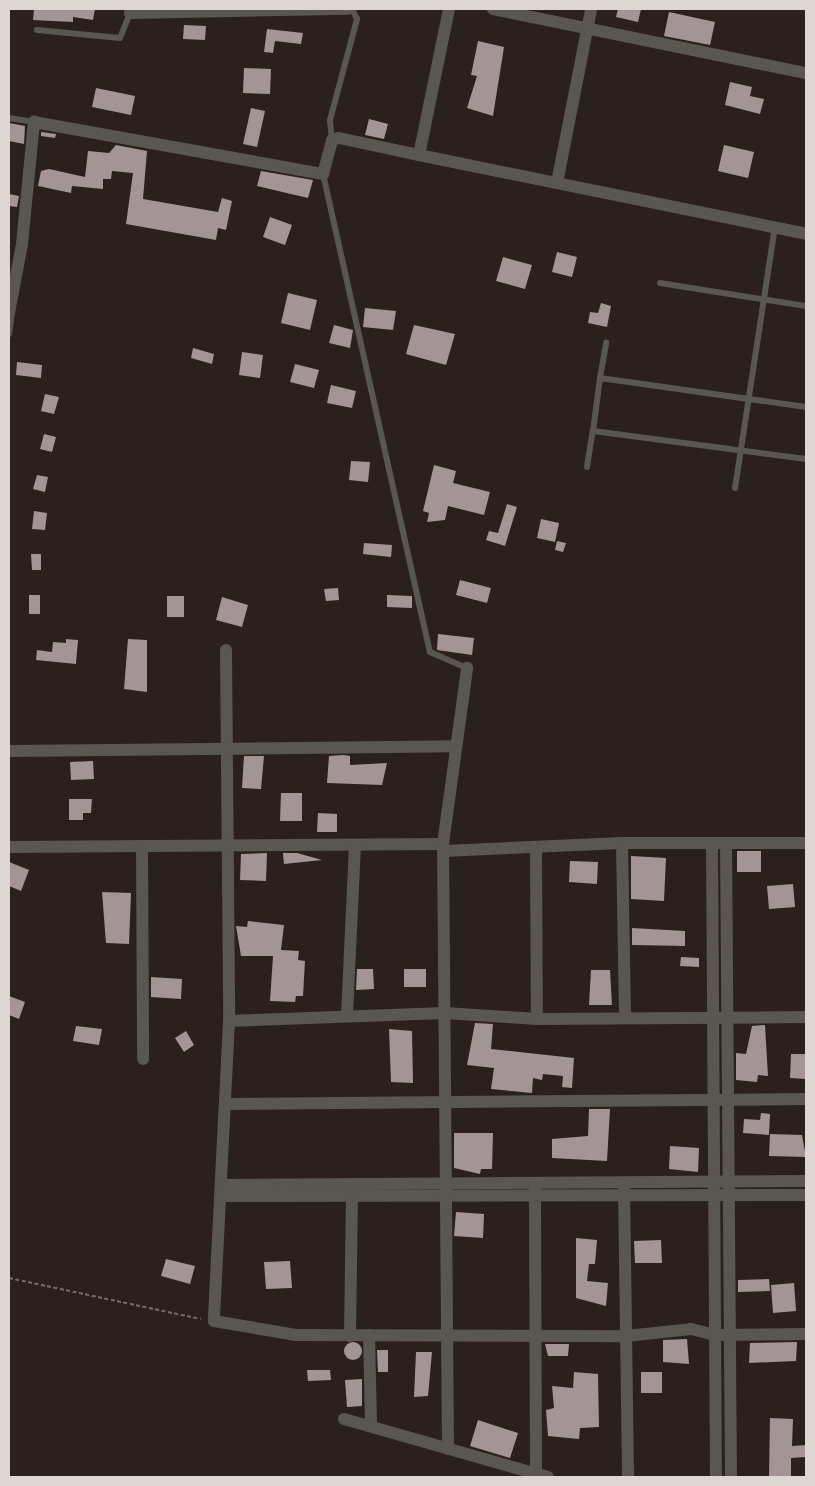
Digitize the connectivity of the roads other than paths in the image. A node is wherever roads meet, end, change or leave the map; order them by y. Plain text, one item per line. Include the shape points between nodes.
1 (348, 9) edge
2 (352, 9) edge
3 (449, 9) edge
4 (493, 9) edge
5 (591, 9) edge
6 (131, 11) edge
7 (587, 28) junction
8 (37, 30) dead end
9 (806, 73) edge
10 (9, 118) edge
11 (34, 122) junction
12 (332, 140) junction
13 (419, 155) junction
14 (323, 174) junction
15 (557, 183) junction
16 (775, 227) junction
17 (806, 234) edge
18 (660, 283) dead end
19 (764, 299) junction
20 (806, 306) edge
21 (10, 313) edge
22 (9, 334) edge
23 (606, 343) dead end
24 (600, 378) junction
25 (748, 399) junction
26 (806, 407) edge
27 (593, 431) junction
28 (741, 450) junction
29 (806, 459) edge
30 (587, 467) dead end
31 (735, 488) dead end
32 (226, 650) dead end
33 (467, 668) joint
34 (456, 746) junction
35 (227, 747) junction
36 (9, 751) edge
37 (712, 843) junction
38 (726, 843) junction
39 (806, 843) edge
40 (622, 844) junction
41 (354, 845) junction
42 (142, 846) junction
43 (228, 846) junction
44 (9, 847) edge
45 (443, 848) junction
46 (536, 850) junction
47 (445, 1013) junction
48 (347, 1015) junction
49 (728, 1017) junction
50 (806, 1017) edge
51 (625, 1018) junction
52 (713, 1018) junction
53 (537, 1019) junction
54 (229, 1021) junction
55 (143, 1059) dead end
56 (806, 1099) edge
57 (714, 1100) junction
58 (728, 1100) junction
59 (446, 1101) junction
60 (225, 1104) junction
61 (806, 1181) edge
62 (624, 1182) junction
63 (714, 1182) junction
64 (729, 1182) junction
65 (352, 1189) junction
66 (447, 1189) junction
67 (535, 1189) junction
68 (222, 1190) junction
69 (806, 1195) edge
70 (625, 1196) junction
71 (715, 1196) junction
72 (730, 1196) junction
73 (806, 1334) edge
74 (369, 1335) junction
75 (535, 1335) junction
76 (715, 1335) junction
77 (730, 1335) junction
78 (350, 1336) junction
79 (626, 1336) junction
80 (448, 1337) junction
81 (344, 1419) dead end
82 (371, 1426) junction
83 (448, 1449) junction
84 (536, 1474) junction
85 (548, 1477) edge
86 (628, 1477) edge
87 (716, 1477) edge
88 (731, 1477) edge

1 - 6 street
2 - 12 lane via 357,19 330,120
3 - 13 street
4 - 7 street
5 - 7 street
6 - 8 lane via 120,38
7 - 9 street
7 - 15 street
10 - 11 lane
11 - 14 street
11 - 21 street
12 - 13 street
12 - 14 street
13 - 15 street
14 - 33 lane via 430,652
15 - 16 street
16 - 17 street
16 - 19 lane
18 - 19 lane
19 - 20 lane
19 - 25 lane
21 - 22 lane
23 - 24 lane
24 - 25 lane
24 - 27 lane
25 - 26 lane
25 - 28 lane
27 - 28 lane
27 - 30 lane
28 - 29 lane
28 - 31 lane
32 - 35 street
33 - 34 street
34 - 35 street
34 - 45 street
35 - 36 street
35 - 43 street
37 - 38 street
37 - 40 street
37 - 52 street
38 - 39 street
38 - 49 street
40 - 46 street
40 - 51 street
41 - 43 street
41 - 45 street
41 - 48 street
42 - 43 street
42 - 44 street
42 - 55 street
43 - 54 street
45 - 46 street
45 - 47 street
46 - 53 street
47 - 48 street
47 - 53 street
47 - 59 street
48 - 54 street
49 - 50 street
49 - 52 street
49 - 58 street
51 - 52 street
51 - 53 street
52 - 57 street
54 - 60 street
56 - 58 street
57 - 58 street
57 - 59 street
57 - 63 street
58 - 64 street
59 - 60 street
59 - 66 street
60 - 68 street
61 - 64 street
62 - 63 street
62 - 67 street
62 - 70 street
63 - 64 street
63 - 71 street
64 - 72 street
65 - 66 street
65 - 68 street
65 - 78 street
66 - 67 street
66 - 80 street
67 - 70 street
67 - 75 street
68 - 78 street via 214,1321 296,1335
69 - 72 street
70 - 71 street
70 - 79 street
71 - 72 street
71 - 76 street
72 - 77 street
73 - 77 street
74 - 78 street
74 - 80 street
74 - 82 street
75 - 79 street
75 - 80 street
75 - 84 street
76 - 77 street
76 - 79 street via 691,1329
76 - 87 street
77 - 88 street
79 - 86 street
80 - 83 street
81 - 82 street
82 - 83 street
83 - 84 street
84 - 85 street

